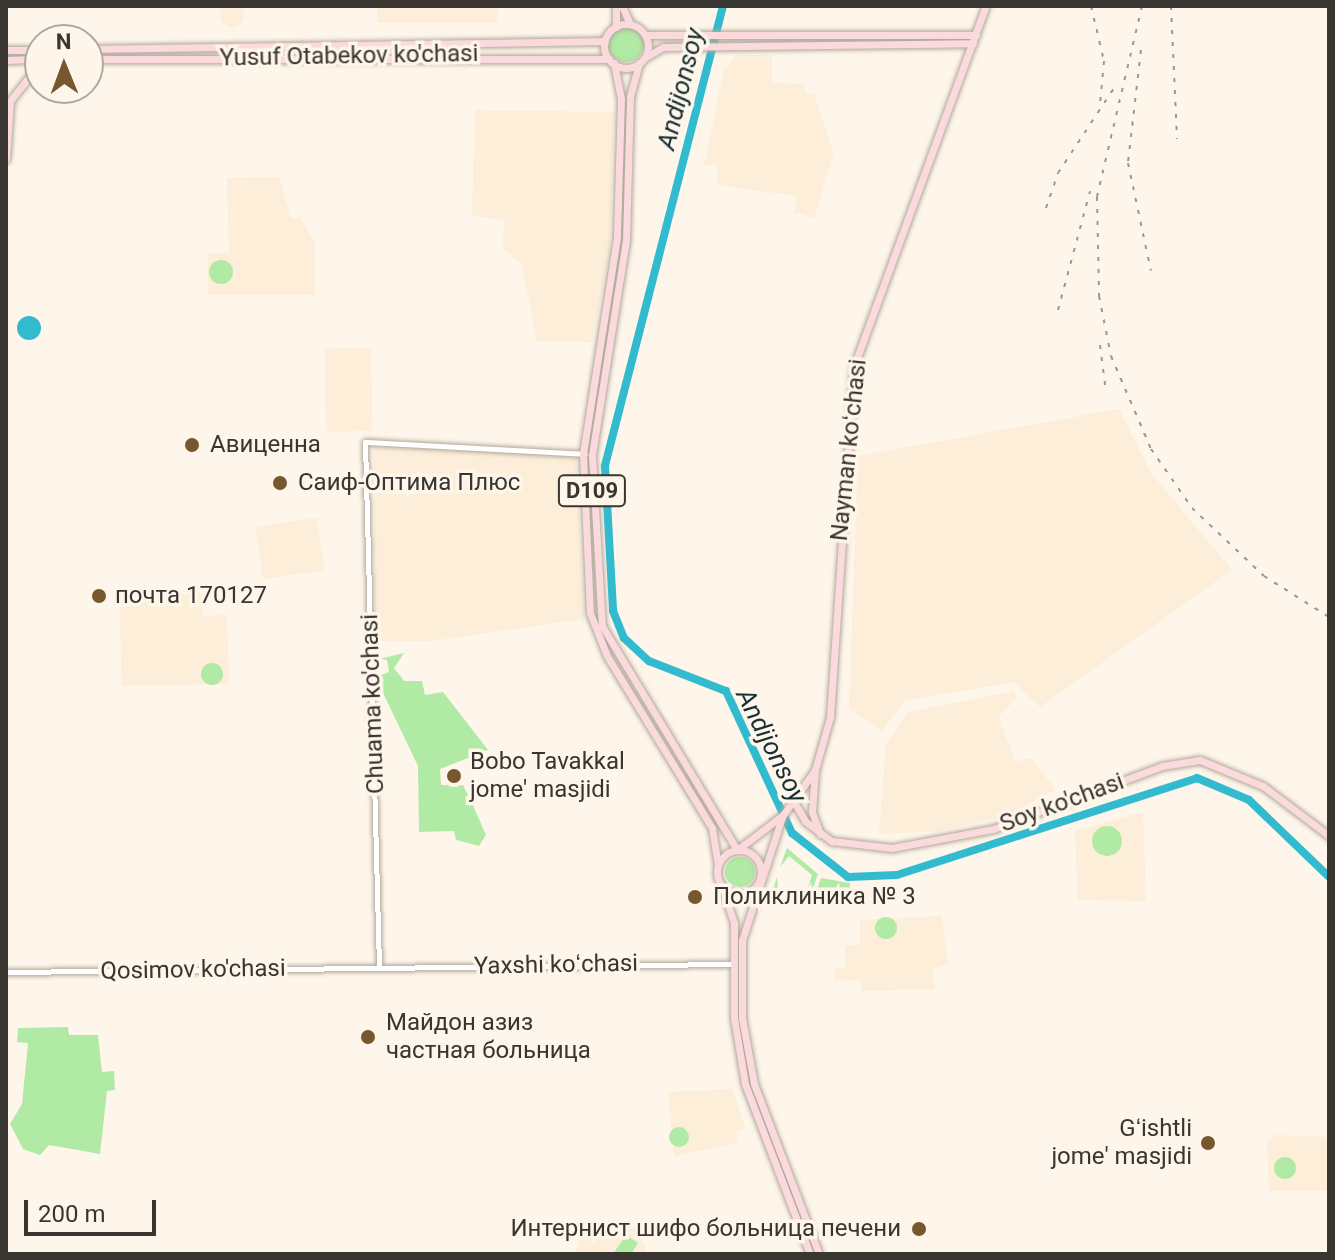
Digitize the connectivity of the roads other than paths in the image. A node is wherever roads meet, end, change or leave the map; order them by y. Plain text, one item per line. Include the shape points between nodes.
1 (619, 6) edge
2 (986, 6) edge
3 (630, 24) junction
4 (616, 27) junction
5 (646, 35) junction
6 (975, 39) junction
7 (605, 41) junction
8 (699, 42) junction
9 (104, 49) edge
10 (104, 59) edge
11 (642, 60) junction
12 (611, 61) junction
13 (24, 82) edge
14 (6, 159) edge
15 (588, 455) junction
16 (815, 770) junction
17 (793, 800) junction
18 (783, 815) junction
19 (820, 834) junction
20 (1329, 836) edge
21 (737, 850) junction
22 (718, 864) junction
23 (760, 880) junction
24 (722, 886) junction
25 (733, 964) junction
26 (379, 967) junction
27 (6, 972) edge
28 (801, 1221) junction
29 (810, 1254) edge
30 (819, 1254) edge

1 - 3 main road
1 - 4 main road
2 - 6 main road, Nayman koʻchasi
3 - 4 main road
3 - 5 main road
4 - 7 main road
5 - 8 main road
5 - 11 main road, D109
6 - 8 main road
6 - 16 main road, Nayman koʻchasi via 854,366 830,717
7 - 9 main road, Yusuf Otabekov ko'chasi
7 - 12 main road, D109
8 - 11 main road via 657,48
10 - 12 main road, Yusuf Otabekov ko'chasi
11 - 12 main road
11 - 15 main road, D109 via 630,97 625,252
12 - 15 main road, D109 via 621,99 617,237
13 - 14 main road via 10,101
15 - 21 main road, D109 via 602,626
15 - 22 main road, D109 via 595,632 712,828
15 - 26 street, Chuama ko'chasi via 365,442
16 - 17 main road
16 - 19 main road via 812,812
17 - 18 main road
17 - 19 main road, Soy ko'chasi
18 - 21 main road
18 - 23 main road
19 - 20 main road, Soy ko'chasi via 857,849 942,841 1162,766 1200,760 1263,786
21 - 22 main road
21 - 23 main road, D109 via 757,858
22 - 24 main road, D109
23 - 24 main road via 743,894
23 - 28 main road, D109 via 742,940 745,1043
24 - 25 main road, D109 via 734,923
25 - 26 street, Yaxshi koʻchasi
25 - 28 main road, D109 via 745,1084
26 - 27 street, Qosimov ko'chasi
28 - 29 main road, D109
28 - 30 main road, D109

